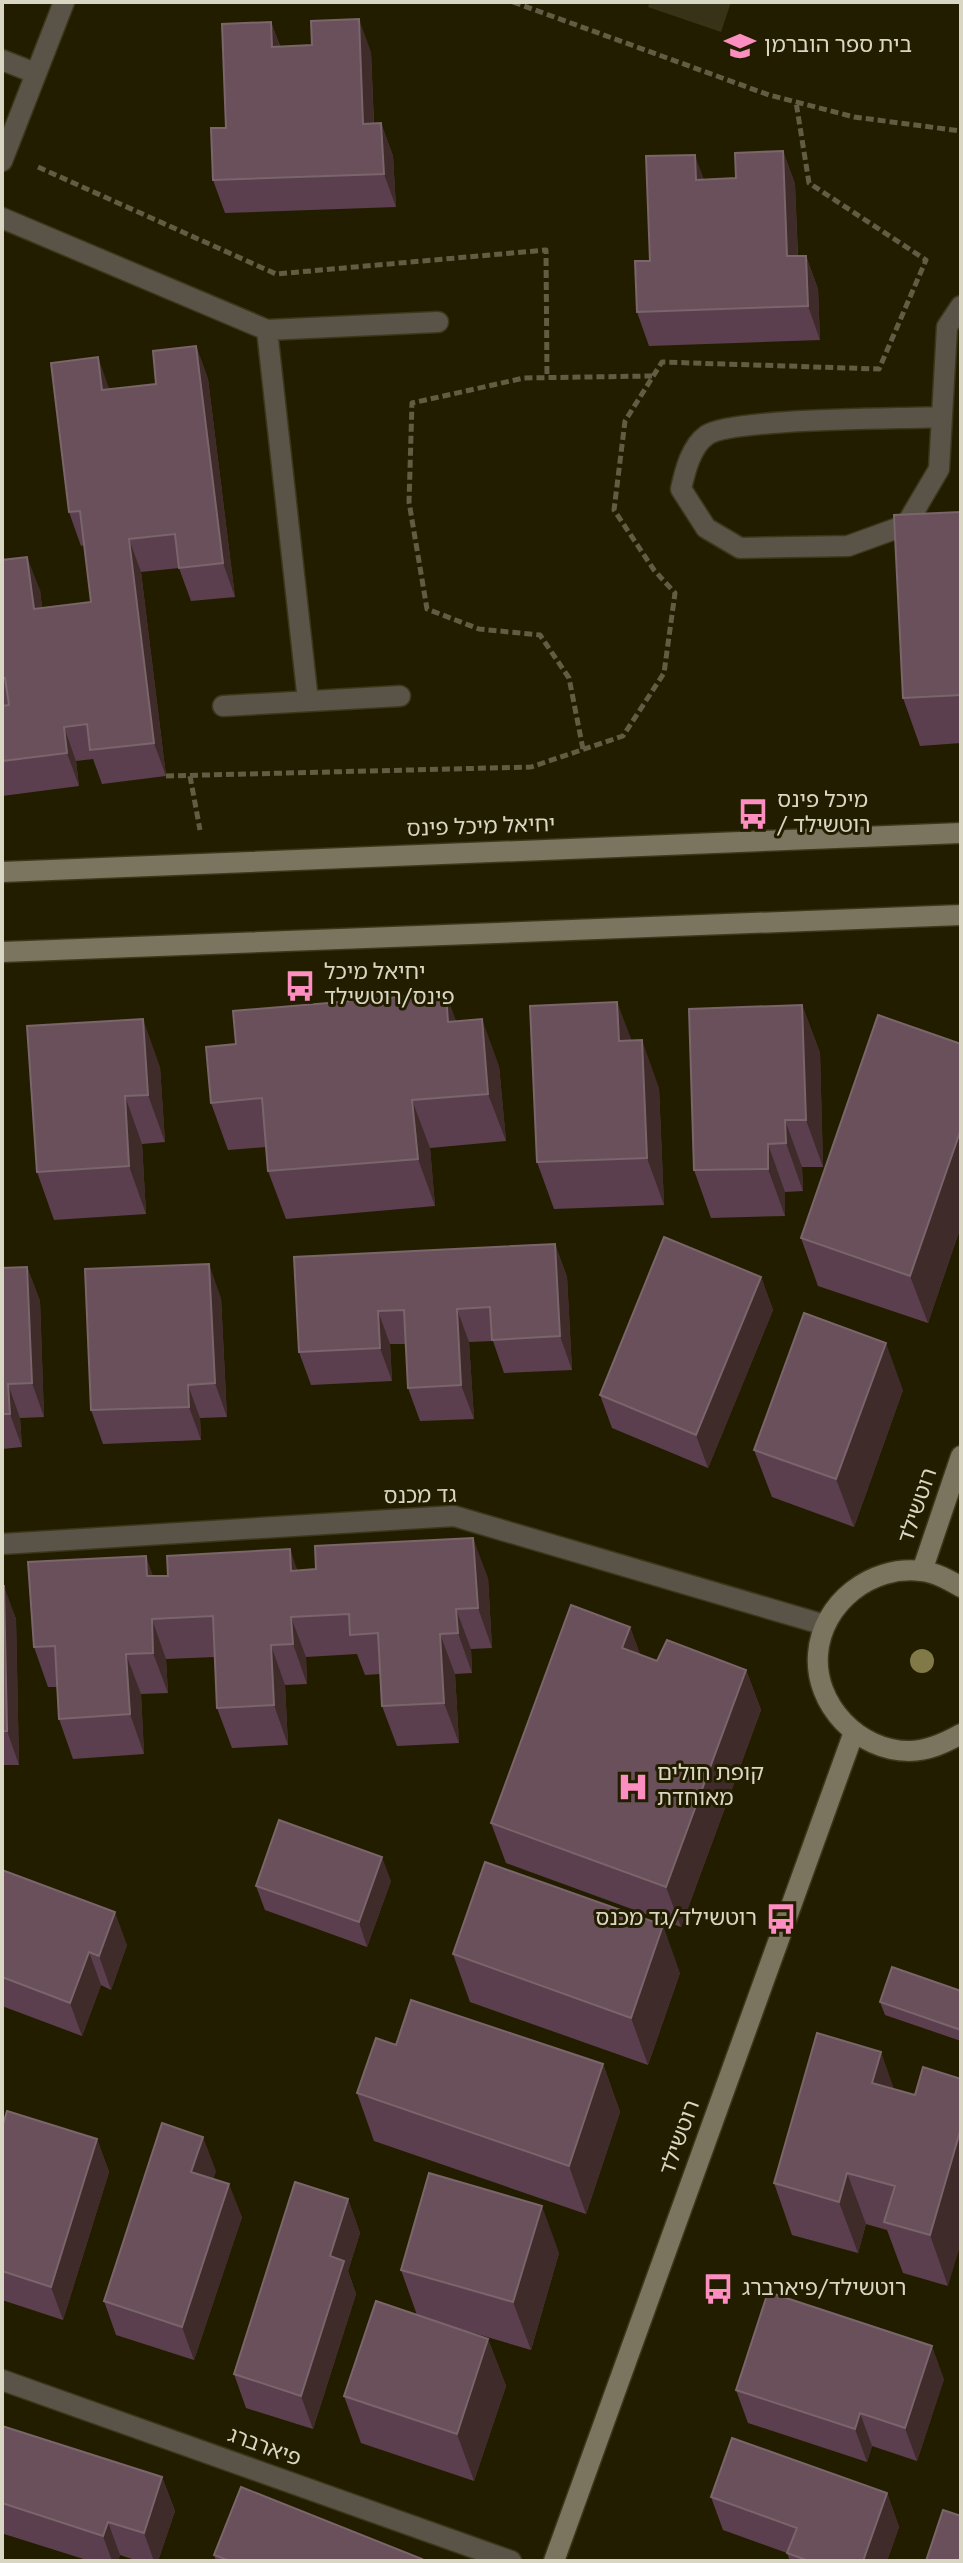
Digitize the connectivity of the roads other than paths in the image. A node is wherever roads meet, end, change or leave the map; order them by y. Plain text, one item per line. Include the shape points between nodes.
1 (64, 2) edge
2 (2, 60) edge
3 (35, 73) junction
4 (4, 156) edge
5 (2, 218) edge
6 (961, 306) edge
7 (438, 322) dead end
8 (267, 330) junction
9 (940, 417) junction
10 (400, 696) dead end
11 (308, 701) junction
12 (223, 706) dead end
13 (961, 833) edge
14 (2, 872) edge
15 (961, 915) edge
16 (2, 952) edge
17 (961, 1456) edge
18 (2, 1544) edge
19 (922, 1571) junction
20 (961, 1587) edge
21 (825, 1625) junction
22 (854, 1732) junction
23 (961, 1734) edge
24 (2, 2380) edge
25 (511, 2561) edge
26 (554, 2561) edge

1 - 3 street
2 - 3 street
3 - 4 street
5 - 8 street
6 - 9 street via 947,327
7 - 8 street
8 - 11 street
9 - 9 street via 939,469 906,525 848,546 740,548 706,528 681,489 687,462 707,435 740,425
10 - 11 street
11 - 12 street
13 - 14 main road, יחיאל מיכל פינס
15 - 16 main road
17 - 19 main road, רוטשילד
18 - 21 street, גד מכנס via 454,1516
19 - 20 main road
19 - 21 main road via 892,1571 864,1581 840,1600
21 - 22 main road via 818,1654 821,1684 833,1711
22 - 23 main road via 880,1747 909,1751 939,1746
22 - 26 main road, רוטשילד
24 - 25 street, פיארברג

